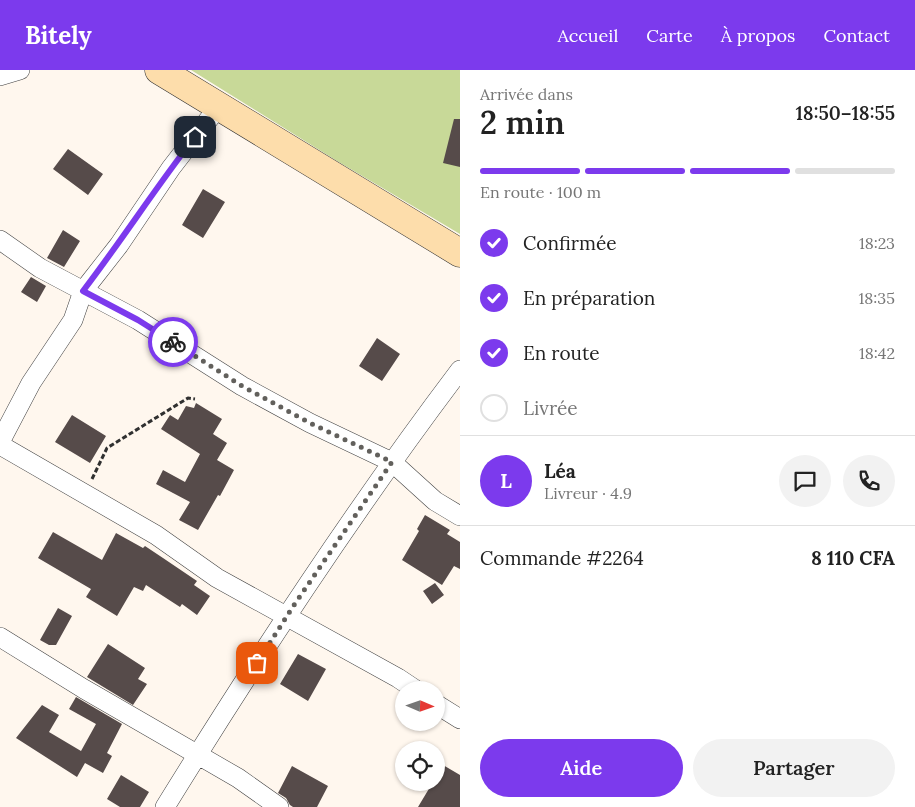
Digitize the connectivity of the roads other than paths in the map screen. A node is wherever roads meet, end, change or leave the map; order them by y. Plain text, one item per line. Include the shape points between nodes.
1 (20, 70) edge
2 (159, 70) edge
3 (0, 76) edge
4 (219, 106) junction
5 (0, 240) edge
6 (460, 253) edge
7 (83, 291) junction
8 (460, 370) edge
9 (0, 444) edge
10 (392, 462) junction
11 (460, 516) edge
12 (286, 617) junction
13 (0, 637) edge
14 (402, 681) edge
15 (445, 710) edge
16 (460, 720) edge
17 (198, 754) junction
18 (165, 807) edge
19 (279, 807) edge

1 - 3 street
2 - 4 street
4 - 6 street
4 - 7 street
5 - 7 street via 40,268
7 - 9 street via 73,320 32,383
7 - 10 street via 138,320 242,386
8 - 10 street
9 - 12 street via 156,534 217,578
10 - 11 street via 435,501
10 - 12 street
12 - 14 street
12 - 17 street
13 - 17 street
15 - 16 street
17 - 18 street
17 - 19 street

